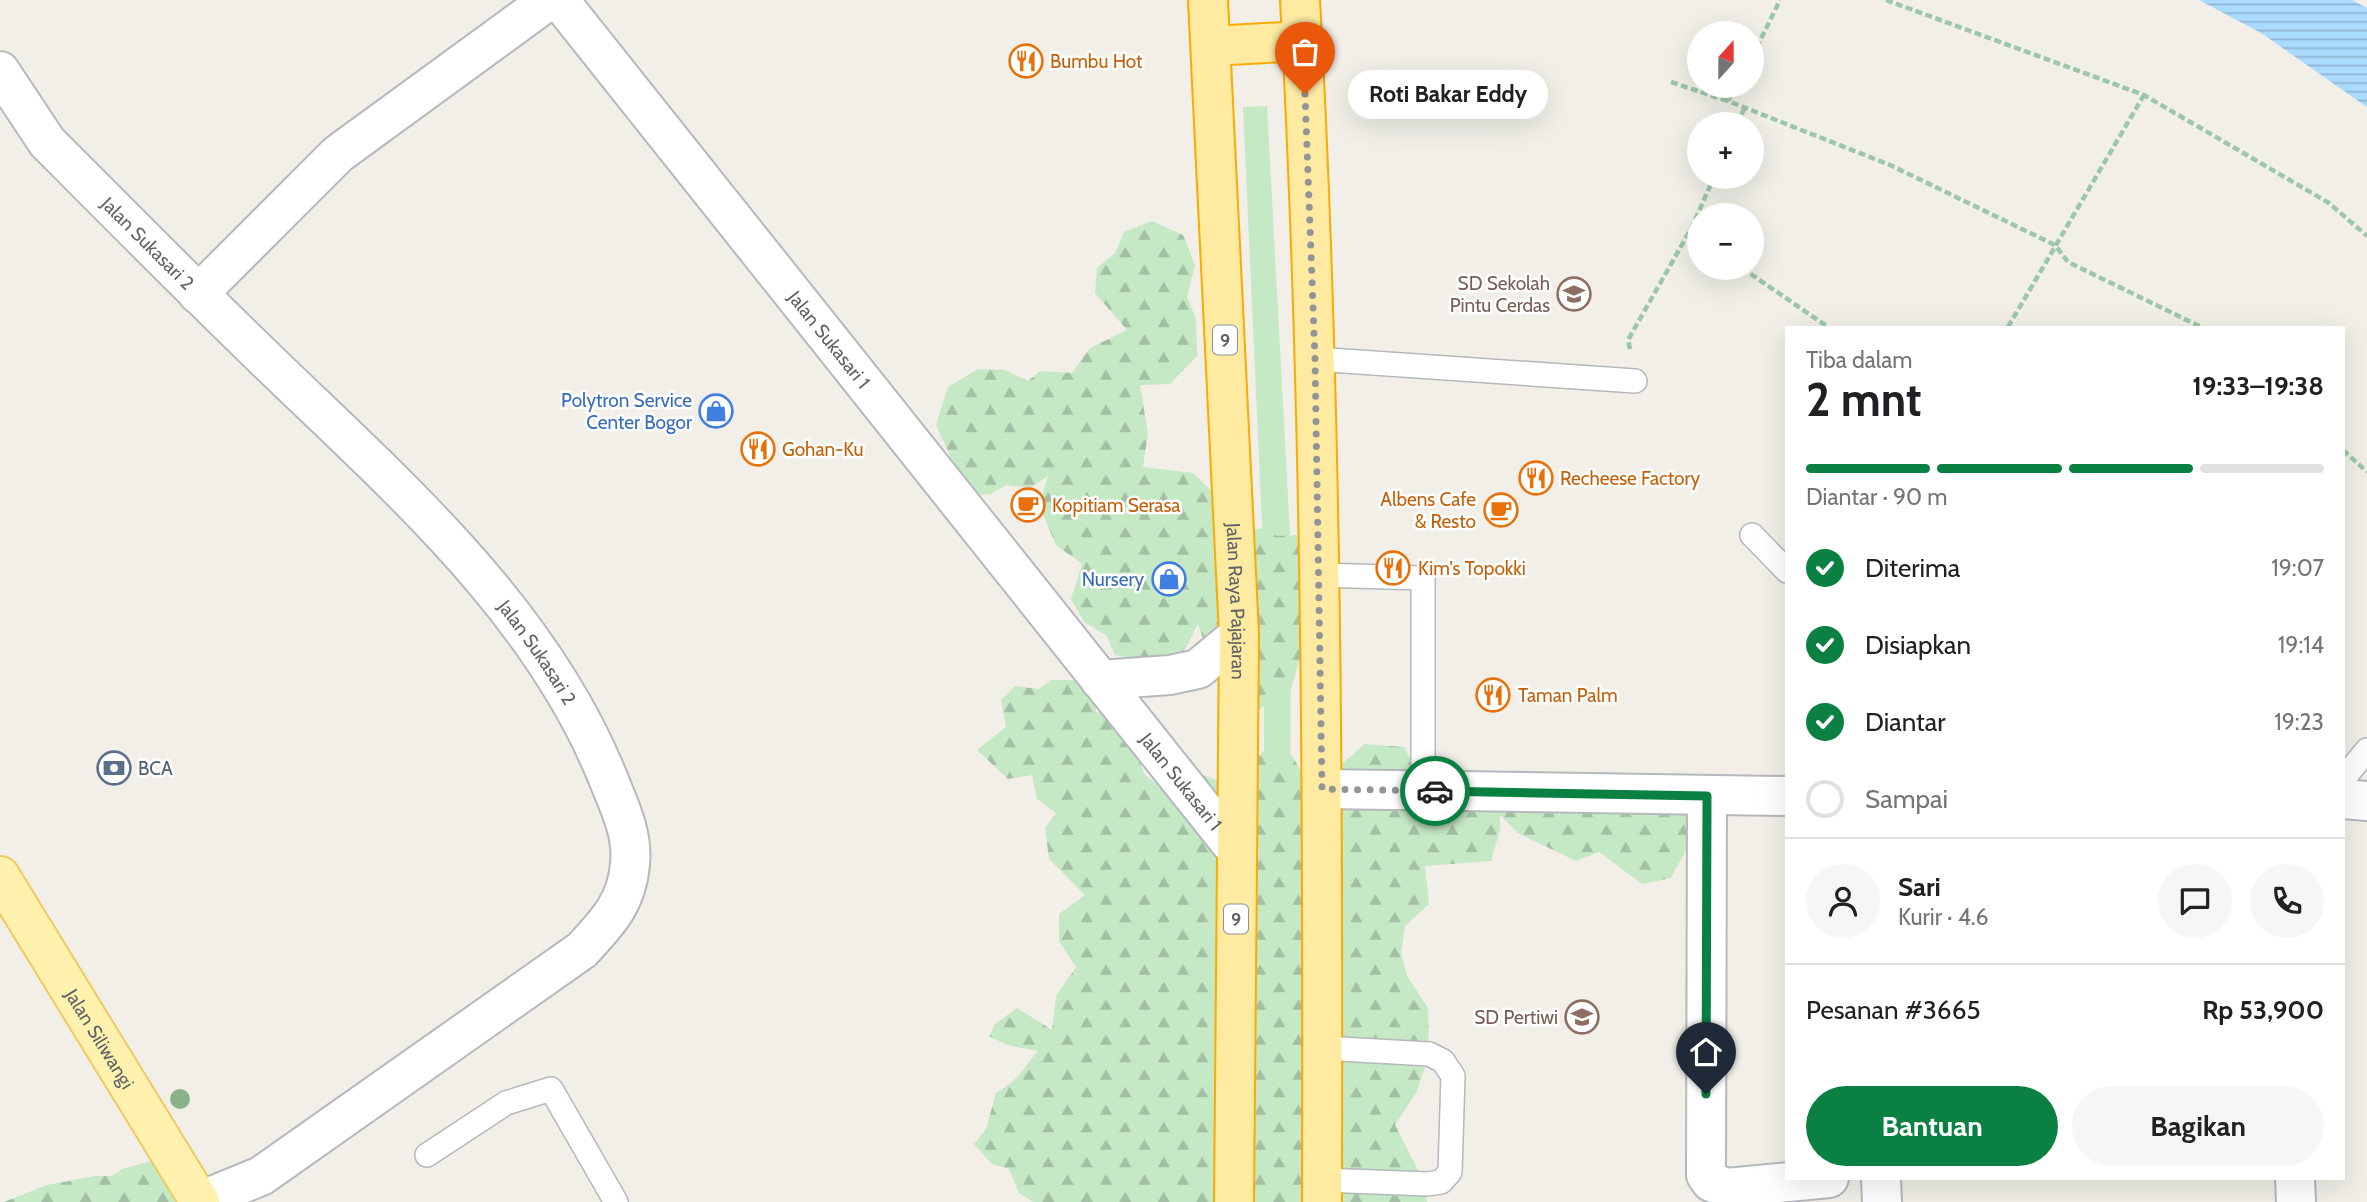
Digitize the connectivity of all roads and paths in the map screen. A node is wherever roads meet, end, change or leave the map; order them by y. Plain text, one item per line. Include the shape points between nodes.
1 (549, 0) edge
2 (559, 0) edge
3 (1208, 0) edge
4 (1300, 0) edge
5 (1780, 0) edge
6 (1886, 0) edge
7 (1764, 33) edge
8 (1303, 41) junction
9 (1211, 46) junction
10 (0, 71) edge
11 (1671, 82) dead end
12 (2144, 95) junction
13 (1730, 98) edge
14 (1728, 101) junction
15 (1745, 107) junction
16 (1743, 112) edge
17 (1687, 236) edge
18 (2367, 236) edge
19 (2055, 246) junction
20 (1759, 280) edge
21 (198, 294) junction
22 (1827, 326) edge
23 (2009, 326) edge
24 (2199, 326) edge
25 (1315, 359) junction
26 (1635, 381) joint
27 (2345, 452) edge
28 (2367, 472) edge
29 (1752, 535) dead end
30 (1785, 569) edge
31 (1319, 575) junction
32 (1239, 635) junction
33 (1100, 680) junction
34 (2367, 750) edge
35 (2345, 777) edge
36 (1322, 789) junction
37 (1423, 790) junction
38 (1707, 796) junction
39 (1785, 796) edge
40 (2345, 799) edge
41 (2367, 801) edge
42 (1236, 850) junction
43 (0, 876) edge
44 (1323, 1048) junction
45 (427, 1155) dead end
46 (1809, 1180) edge
47 (1881, 1180) edge
48 (2295, 1180) edge
49 (1322, 1191) edge
50 (200, 1201) edge
51 (616, 1202) edge
52 (1234, 1202) edge
53 (1882, 1202) edge
54 (2296, 1202) edge

1 - 21 street via 338,154
2 - 33 street, Jalan Sukasari 1
3 - 9 highway, Jalan Raya Pajajaran / 9
4 - 8 highway
5 - 7 path
6 - 12 path
8 - 9 highway
8 - 25 highway
9 - 32 highway, Jalan Raya Pajajaran / 9
10 - 21 street, Jalan Sukasari 2 via 47,142
11 - 14 path
12 - 18 path via 2329,203
12 - 19 path
13 - 14 path
14 - 15 path
15 - 16 path
15 - 19 path via 1889,165
17 - 26 path via 1628,340
19 - 23 path
19 - 24 path via 2068,262
20 - 22 path
21 - 50 street, Jalan Sukasari 2 via 462,552 535,646 566,692 600,758 628,829 630,865 616,914 582,950 261,1176
25 - 26 lane
25 - 31 highway
27 - 28 path
29 - 30 lane
31 - 36 highway
31 - 37 lane via 1423,578
32 - 33 street via 1198,669
32 - 42 highway, Jalan Raya Pajajaran / 9
33 - 42 street, Jalan Sukasari 1
34 - 35 lane
36 - 37 street
36 - 44 highway
37 - 38 street
38 - 39 street
38 - 46 street via 1706,1175 1727,1188
40 - 41 street
42 - 52 highway, Jalan Raya Pajajaran / 9
43 - 50 main road, Jalan Siliwangi
44 - 49 highway
44 - 49 lane via 1429,1054 1443,1060 1453,1076 1450,1172 1446,1178 1427,1184
45 - 51 lane via 506,1103 551,1089
47 - 53 street
48 - 54 street

